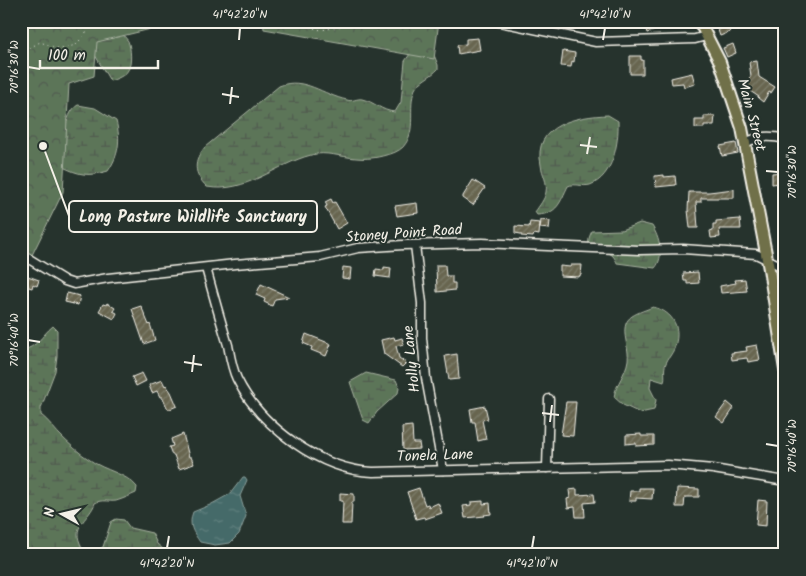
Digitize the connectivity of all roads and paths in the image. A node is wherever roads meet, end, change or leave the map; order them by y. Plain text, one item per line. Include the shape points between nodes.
1 (95, 21) edge
2 (285, 21) edge
3 (296, 21) edge
4 (355, 21) edge
5 (495, 21) edge
6 (698, 21) edge
7 (305, 27) junction
8 (706, 36) junction
9 (21, 53) edge
10 (785, 139) edge
11 (745, 143) junction
12 (415, 245) junction
13 (21, 254) edge
14 (767, 260) junction
15 (206, 268) junction
16 (785, 268) edge
17 (785, 370) edge
18 (548, 399) dead end
19 (547, 468) junction
20 (443, 470) junction
21 (785, 481) edge

1 - 9 path via 76,45 60,49 40,42
2 - 7 path
3 - 7 path
4 - 7 path via 321,30
5 - 8 street via 596,42 695,40
6 - 8 main road, Main Street
8 - 11 main road, Main Street via 720,62
10 - 11 street via 767,136
11 - 14 main road, Main Street
12 - 14 street, Stoney Point Road via 467,243 718,250 756,254
12 - 15 street, Stoney Point Road via 358,248 320,257
12 - 20 street, Holly Lane via 426,378
13 - 15 street, Stoney Point Road via 74,284
14 - 16 street, Stoney Point Road
14 - 17 main road, Main Street
15 - 20 street, Tonela Lane via 237,378 258,411 282,434 310,453 355,470
18 - 19 street
19 - 20 street, Tonela Lane
19 - 21 street, Tonela Lane via 676,466

